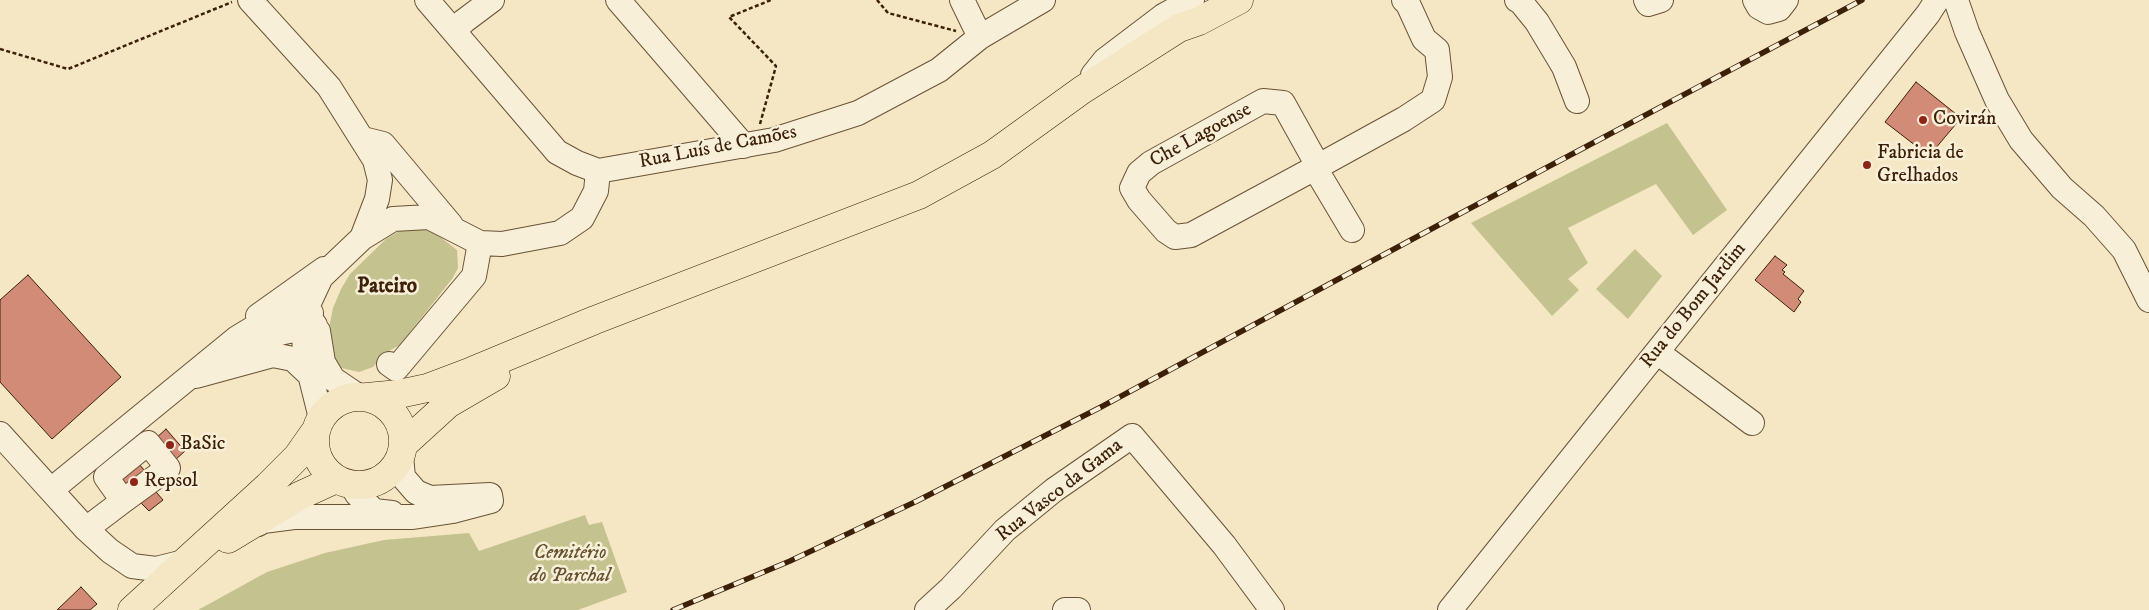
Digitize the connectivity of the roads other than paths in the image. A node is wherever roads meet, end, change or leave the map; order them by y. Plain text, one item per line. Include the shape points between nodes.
1 (250, 0) edge
2 (427, 0) edge
3 (492, 0) edge
4 (962, 0) edge
5 (1043, 0) edge
6 (1192, 0) edge
7 (1210, 0) edge
8 (1240, 0) edge
9 (1404, 0) edge
10 (1517, 0) edge
11 (1646, 0) edge
12 (1661, 0) edge
13 (1754, 0) edge
14 (1786, 0) edge
15 (1937, 0) edge
16 (1956, 0) edge
17 (631, 4) edge
18 (1416, 11) edge
19 (454, 30) junction
20 (980, 37) junction
21 (1082, 90) junction
22 (1577, 101) dead end
23 (362, 138) junction
24 (744, 146) junction
25 (1317, 167) junction
26 (598, 170) junction
27 (377, 199) junction
28 (427, 207) junction
29 (1352, 230) dead end
30 (480, 242) junction
31 (355, 245) junction
32 (2149, 300) edge
33 (313, 317) junction
34 (595, 320) junction
35 (1657, 352) junction
36 (389, 364) dead end
37 (309, 374) junction
38 (187, 378) junction
39 (362, 397) junction
40 (1752, 423) dead end
41 (318, 424) junction
42 (0, 434) edge
43 (402, 450) junction
44 (344, 482) junction
45 (51, 490) junction
46 (123, 502) junction
47 (413, 516) junction
48 (86, 529) junction
49 (177, 569) junction
50 (132, 610) edge
51 (927, 610) edge
52 (1065, 610) edge
53 (1078, 610) edge
54 (1272, 610) edge
55 (1450, 610) edge

1 - 23 street via 329,87
2 - 19 street
3 - 19 street
4 - 20 street
5 - 20 street, Rua Luís de Camões
6 - 21 street via 1163,16 1105,60
7 - 21 main road via 1112,61
8 - 21 main road via 1180,28
9 - 18 street, Che Lagoense
10 - 22 street via 1537,22 1559,59
11 - 12 street via 1648,4
13 - 14 street via 1768,12 1779,9
15 - 35 street, Rua do Bom Jardim
16 - 32 street via 1997,100 2021,140 2062,188 2094,216 2124,250
17 - 24 street
18 - 25 street, Che Lagoense via 1424,38 1437,50 1440,77 1433,100
19 - 26 street via 557,152
20 - 24 street, Rua Luís de Camões via 938,70 858,113 774,140
21 - 34 main road via 992,154 919,196
23 - 27 street via 375,160 380,180
23 - 28 street via 383,144
24 - 26 street, Rua Luís de Camões
25 - 25 street, Che Lagoense via 1191,235 1175,237 1166,232 1132,188 1139,174 1151,163 1264,102 1283,103
25 - 29 street, Che Lagoense
26 - 30 street via 596,191 582,218 560,233 502,244
27 - 28 street
27 - 31 street
28 - 30 street via 455,230
28 - 31 street via 392,219
30 - 36 street via 474,276 396,369
31 - 33 street
31 - 38 street via 223,343
33 - 37 street via 304,332
33 - 38 street via 298,329 275,334
33 - 39 street via 324,362 334,379
34 - 39 main road via 427,388
34 - 43 main road via 448,404
35 - 40 street
35 - 55 street, Rua do Bom Jardim
37 - 38 street via 293,359 273,355
37 - 41 street via 317,396
38 - 45 street
39 - 41 main road via 339,401 325,412
39 - 43 main road via 381,402 393,412 401,426
41 - 44 main road via 314,440 317,456 324,469
41 - 49 main road via 297,457
42 - 45 street
43 - 44 main road via 393,469 381,479 366,484
43 - 47 street via 403,477 416,492 430,498 490,495 491,501 453,511
44 - 47 street via 374,511
44 - 49 main road via 299,496
45 - 48 street
46 - 46 street via 168,468 148,443 106,477
46 - 48 street
47 - 49 street via 294,517 264,521
48 - 49 street via 132,566
49 - 50 main road
51 - 54 street, Rua Vasco da Gama via 1005,530 1054,490 1132,436 1224,545
52 - 53 street

